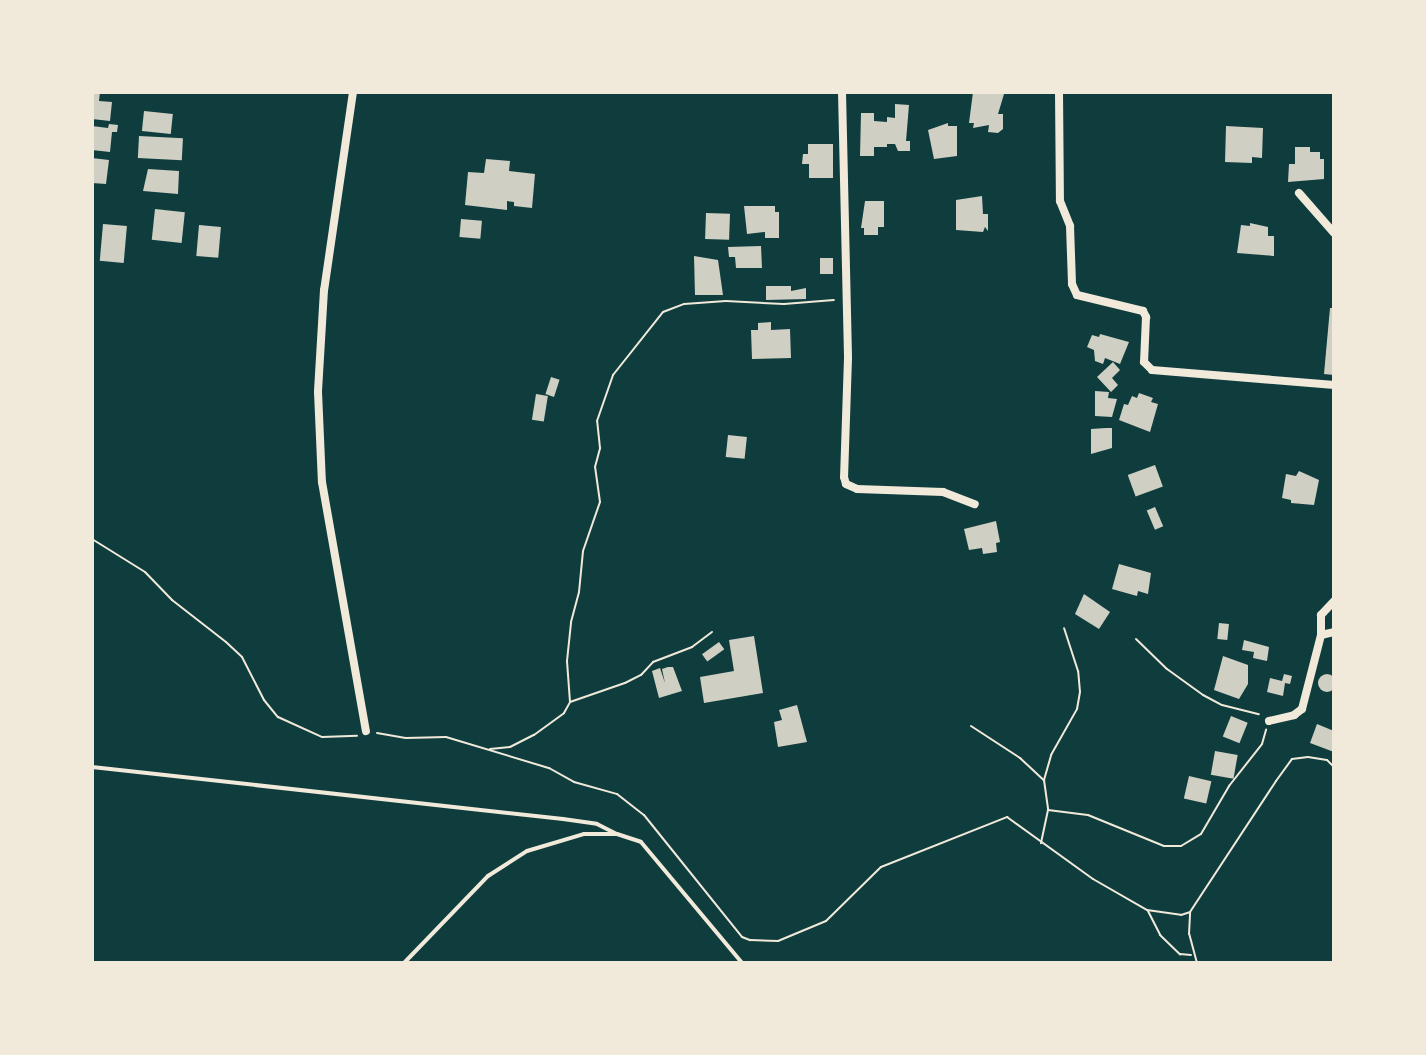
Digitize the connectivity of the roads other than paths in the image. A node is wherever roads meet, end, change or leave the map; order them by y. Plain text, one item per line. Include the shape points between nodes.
1 (353, 92) edge
2 (842, 92) edge
3 (1059, 92) edge
4 (1299, 193) dead end
5 (1334, 233) edge
6 (1334, 385) edge
7 (975, 504) dead end
8 (1334, 601) edge
9 (1334, 632) edge
10 (1321, 635) junction
11 (1269, 721) road end
12 (366, 731) road end
13 (92, 767) edge
14 (617, 834) junction
15 (404, 963) edge
16 (742, 963) edge

1 - 12 street via 324,290 318,392 322,482
2 - 7 street via 846,484 868,491 943,492
3 - 6 street via 1060,201 1070,226 1077,295 1143,311 1144,362 1152,370
4 - 5 street
8 - 10 street via 1321,615
9 - 10 street
10 - 11 street via 1302,709
13 - 14 lane via 563,819 597,824
14 - 15 lane via 584,834 527,851 488,876
14 - 16 lane via 641,842

